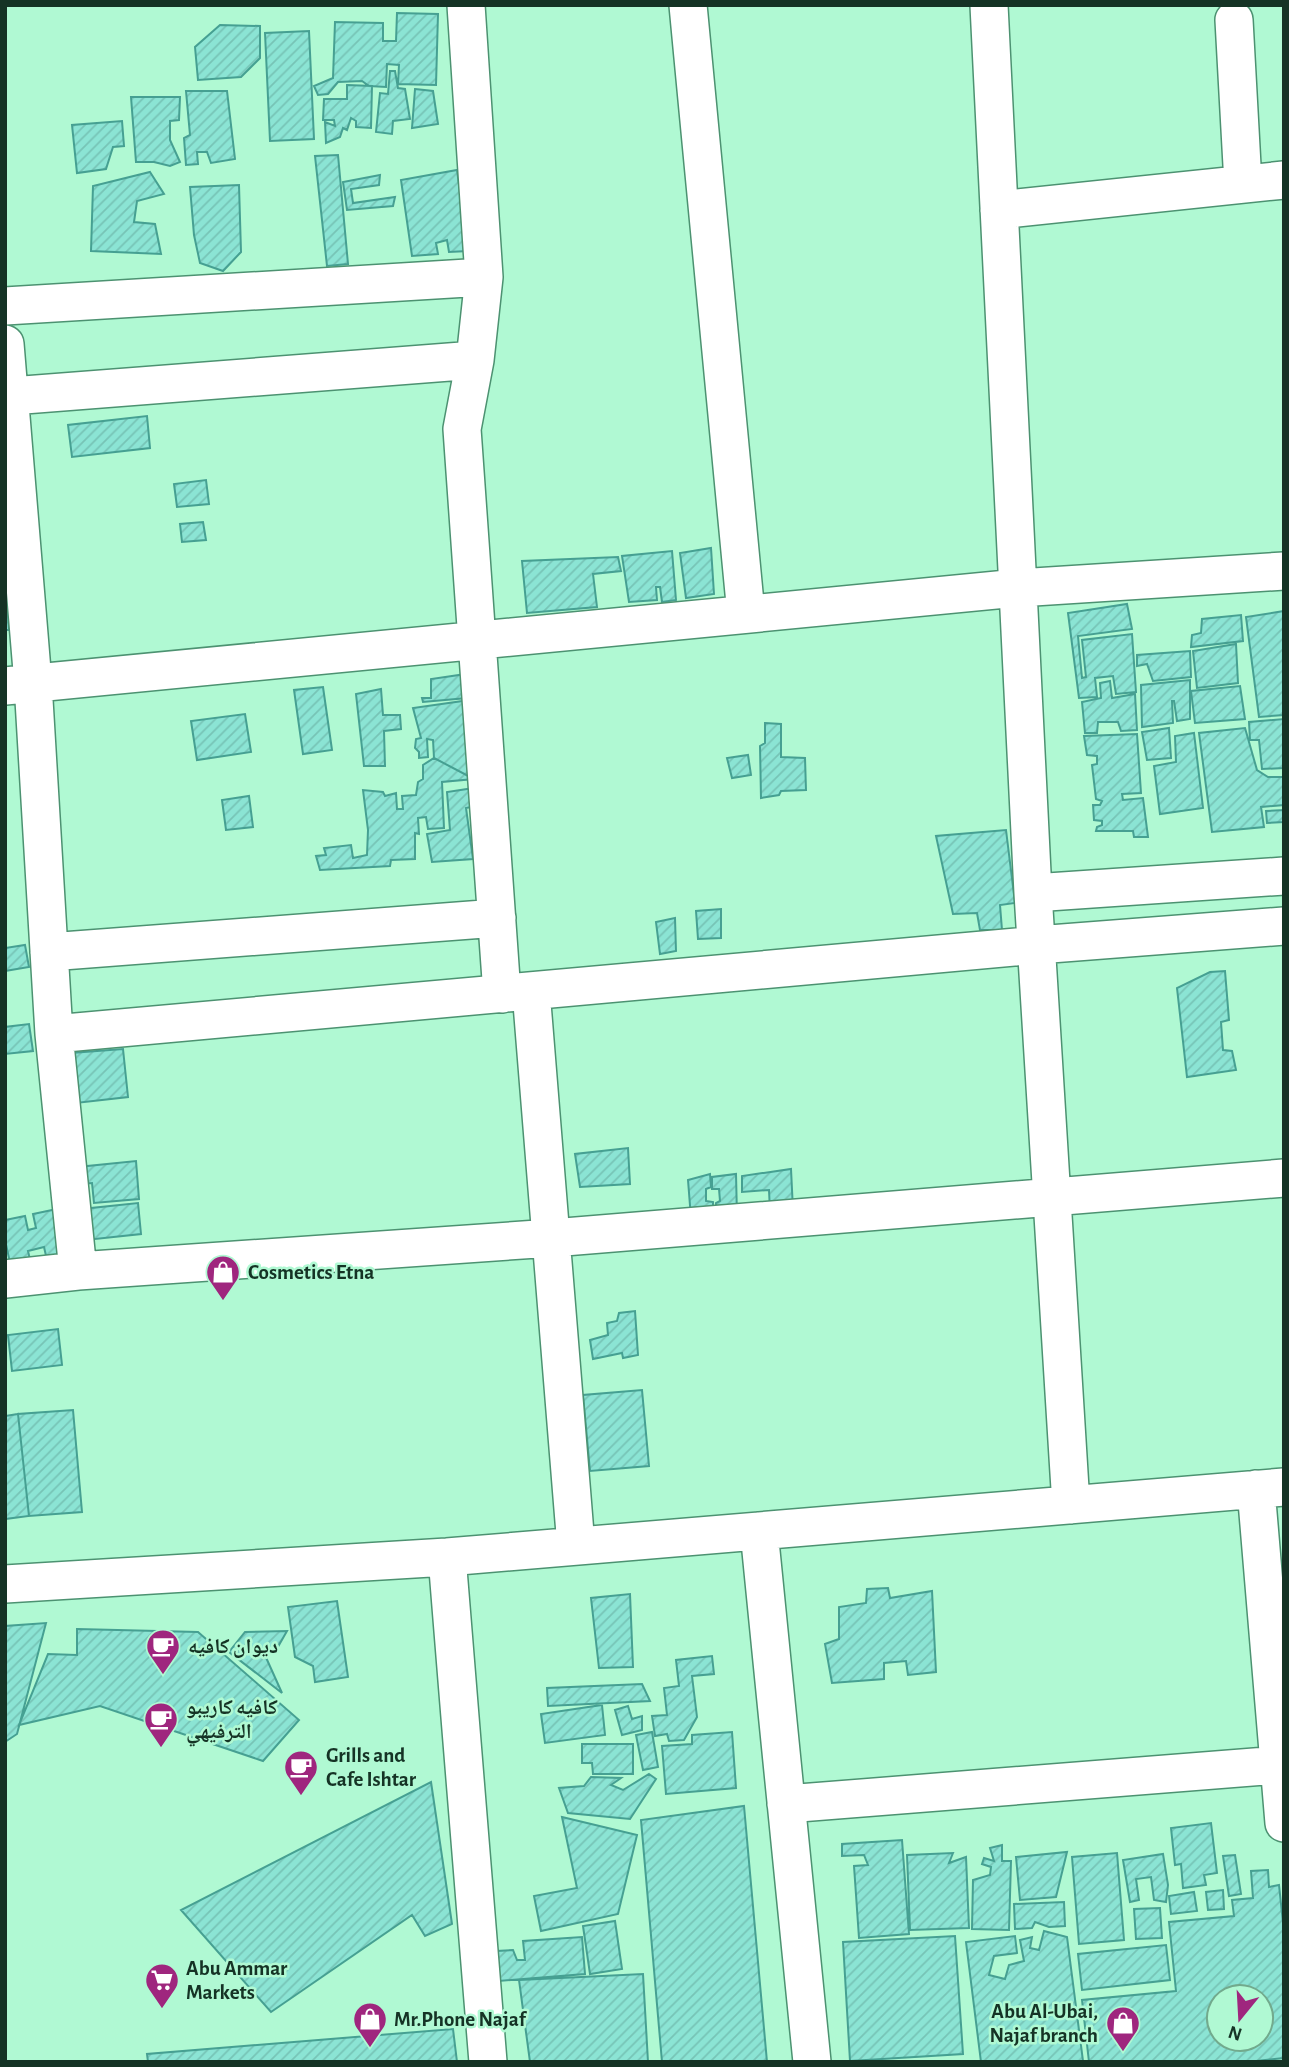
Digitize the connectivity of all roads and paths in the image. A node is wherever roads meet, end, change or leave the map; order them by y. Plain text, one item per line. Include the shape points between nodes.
1 (466, 5) edge
2 (688, 5) edge
3 (989, 5) edge
4 (1234, 20) dead end
5 (1284, 180) edge
6 (1244, 184) junction
7 (999, 210) junction
8 (484, 277) junction
9 (5, 306) edge
10 (5, 344) edge
11 (475, 360) junction
12 (10, 396) junction
13 (1284, 570) edge
14 (1018, 588) junction
15 (746, 614) junction
16 (477, 641) junction
17 (19, 684) edge
18 (1284, 876) edge
19 (1033, 893) junction
20 (497, 918) junction
21 (1284, 926) edge
22 (1037, 945) junction
23 (49, 952) junction
24 (517, 993) junction
25 (54, 1034) junction
26 (1284, 1178) edge
27 (1052, 1197) junction
28 (552, 1238) junction
29 (78, 1271) junction
30 (5, 1279) edge
31 (1270, 1488) edge
32 (1071, 1505) junction
33 (759, 1531) junction
34 (576, 1546) junction
35 (447, 1557) junction
36 (5, 1584) edge
37 (1279, 1765) junction
38 (786, 1804) junction
39 (1284, 1823) edge
40 (488, 2062) edge
41 (812, 2062) edge

1 - 8 street
2 - 15 street
3 - 7 street
4 - 6 street
5 - 6 street
6 - 7 street
7 - 14 street
8 - 9 street
8 - 11 street
10 - 12 street
11 - 12 street
11 - 16 street via 462,429
12 - 17 street
13 - 14 street
14 - 15 street
14 - 19 street
15 - 16 street
16 - 17 street
16 - 20 street
17 - 23 street
18 - 19 street
19 - 22 street
20 - 23 street
20 - 24 street
21 - 22 street
22 - 24 street
22 - 27 street
23 - 25 street
24 - 25 street
24 - 28 street
25 - 29 street
26 - 27 street
27 - 28 street
27 - 32 street
28 - 29 street
28 - 34 street
29 - 30 street
31 - 32 street
31 - 37 street
32 - 33 street
33 - 34 street
33 - 38 street
34 - 35 street
35 - 36 street
35 - 40 street
37 - 38 street
37 - 39 street
38 - 41 street

